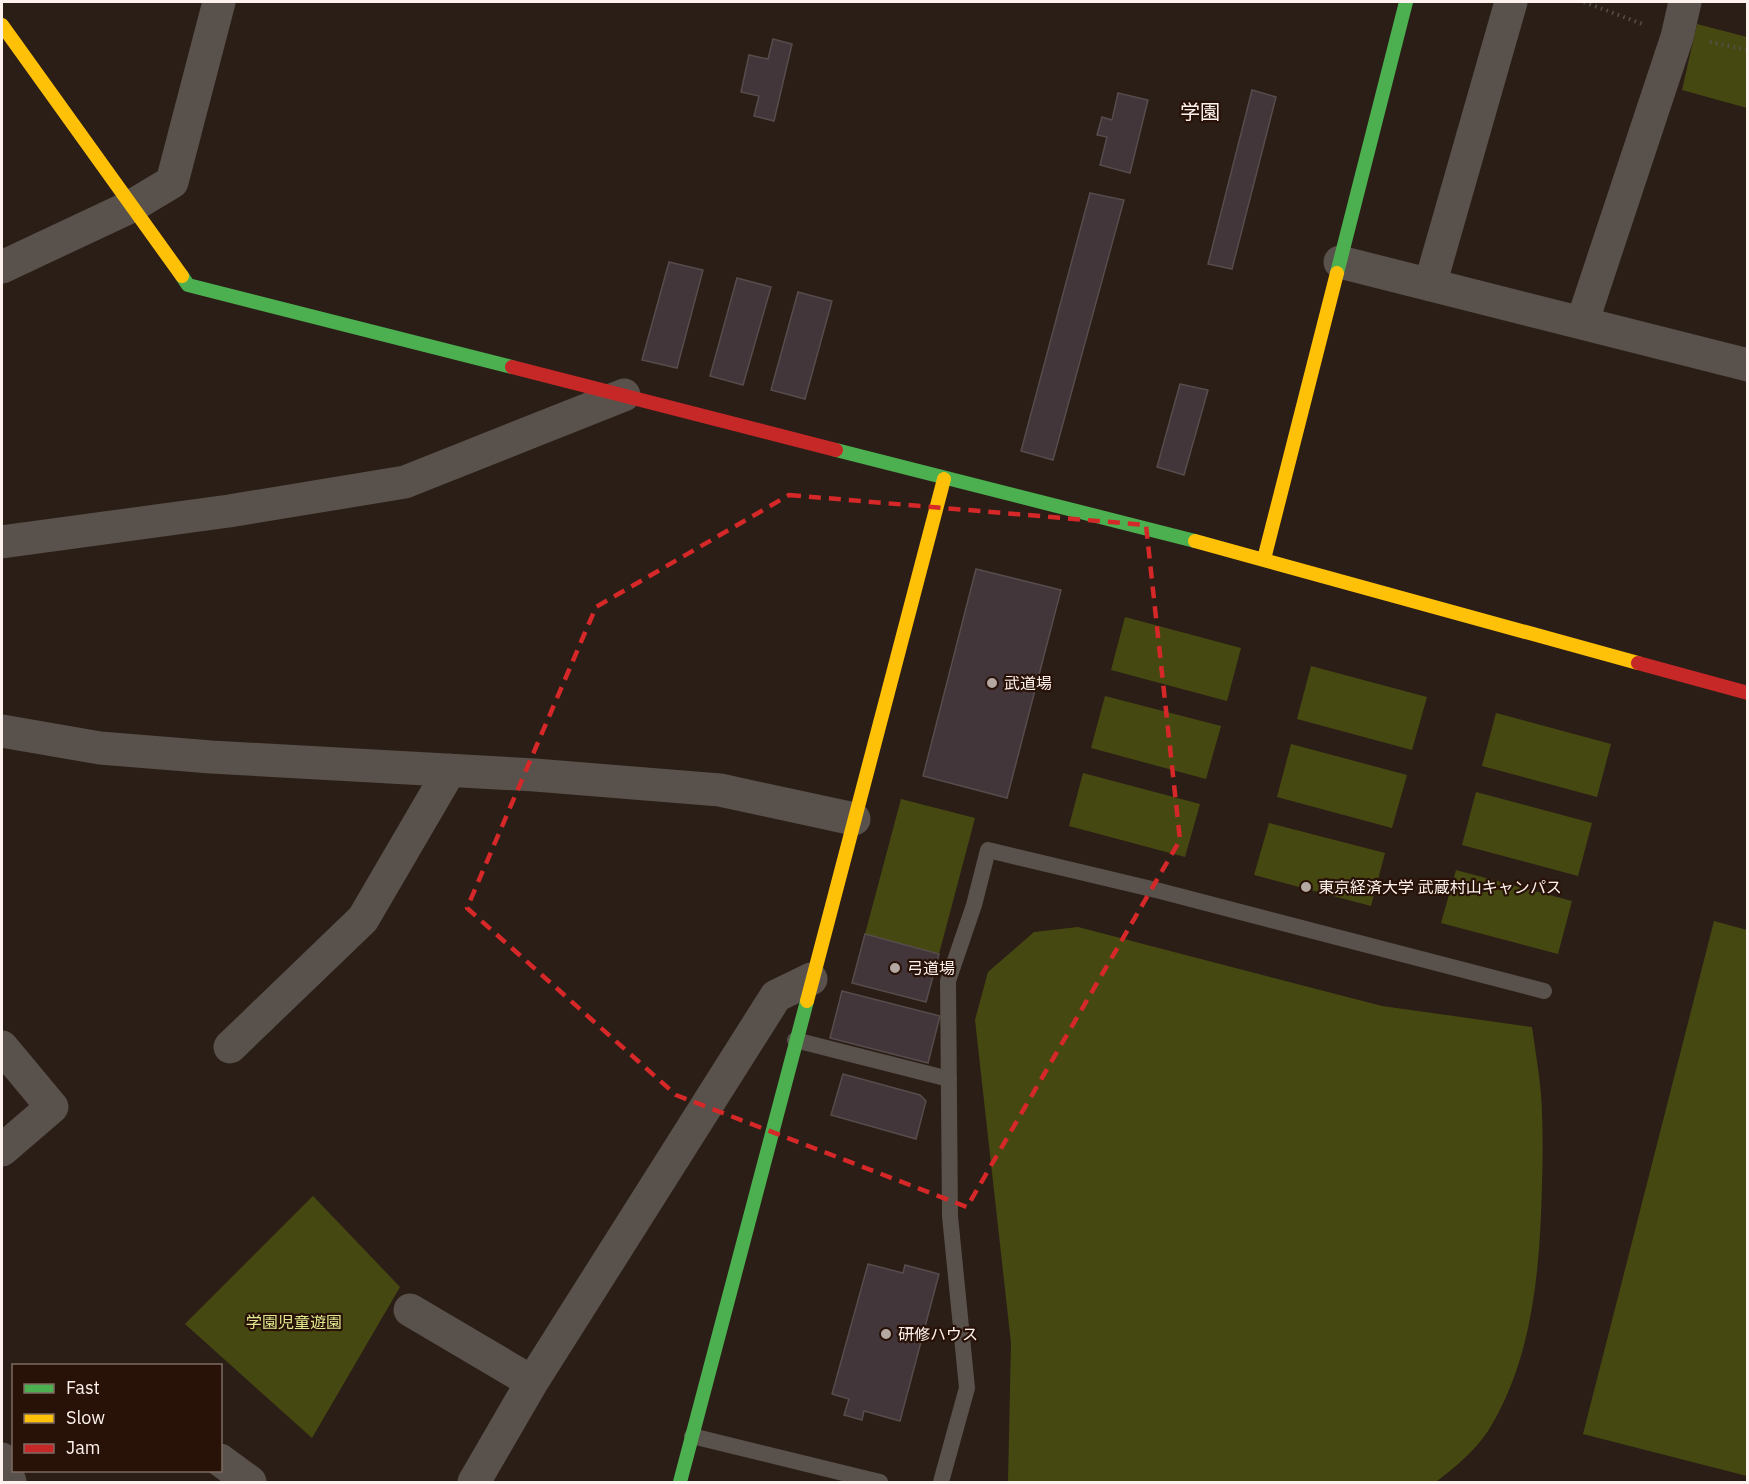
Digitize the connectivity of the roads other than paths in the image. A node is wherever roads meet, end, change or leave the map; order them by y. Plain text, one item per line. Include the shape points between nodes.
1 (219, 2) edge
2 (1406, 2) edge
3 (1511, 2) edge
4 (1685, 2) edge
5 (2, 26) edge
6 (132, 206) junction
7 (1340, 262) junction
8 (2, 267) edge
9 (1430, 285) junction
10 (1582, 323) junction
11 (1748, 365) edge
12 (624, 395) junction
13 (944, 479) junction
14 (2, 543) edge
15 (1264, 559) junction
16 (1748, 693) edge
17 (2, 731) edge
18 (450, 770) junction
19 (854, 819) junction
20 (811, 979) junction
21 (1544, 991) dead end
22 (795, 1040) junction
23 (2, 1047) edge
24 (231, 1047) dead end
25 (949, 1079) junction
26 (2, 1150) edge
27 (410, 1310) dead end
28 (532, 1382) junction
29 (692, 1436) junction
30 (2, 1459) edge
31 (222, 1461) edge
32 (10, 1482) edge
33 (250, 1482) edge
34 (474, 1482) edge
35 (680, 1482) edge
36 (880, 1482) edge
37 (941, 1482) edge

1 - 6 street via 172,182
2 - 7 street
3 - 9 street
4 - 10 street via 1677,37
5 - 6 street
6 - 8 street
6 - 12 street via 188,285
7 - 9 street
7 - 15 street
9 - 10 street
10 - 11 street
12 - 13 street
12 - 14 street via 405,482
13 - 15 street
13 - 19 street
15 - 16 street
17 - 18 street via 100,748 189,756
18 - 19 street via 720,790
18 - 24 street via 363,919
19 - 20 street
20 - 22 street
20 - 28 street via 776,996
21 - 25 lane via 988,850 948,981
22 - 25 lane
22 - 29 street
23 - 26 street via 52,1107
25 - 37 lane via 950,1216 967,1388
27 - 28 street
28 - 34 street
29 - 35 street
29 - 36 lane
30 - 32 street
31 - 33 street

